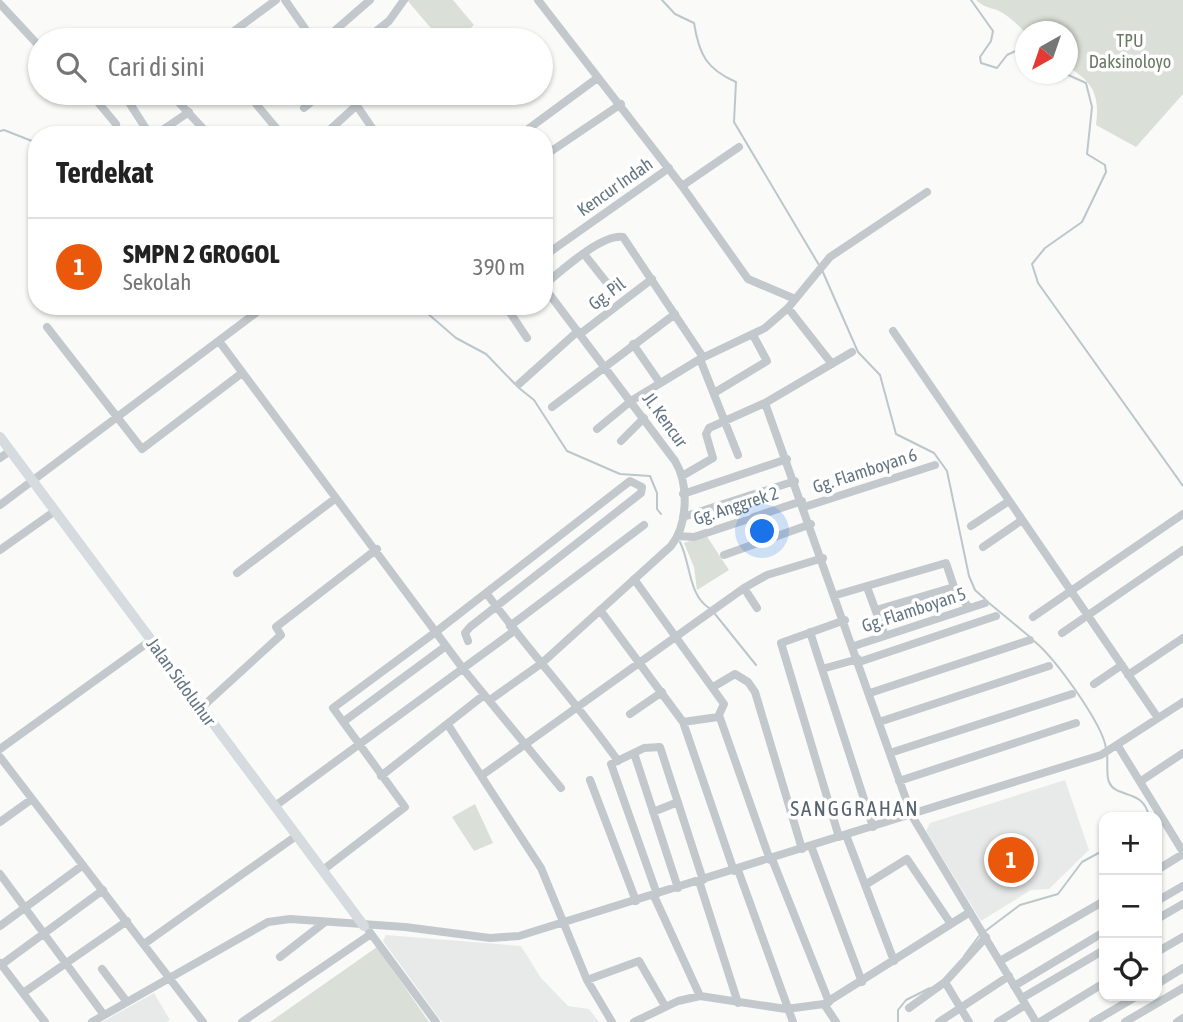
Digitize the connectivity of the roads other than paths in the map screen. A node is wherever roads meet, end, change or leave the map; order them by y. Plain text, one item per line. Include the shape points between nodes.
1 (276, 0) edge
2 (285, 0) edge
3 (370, 0) edge
4 (404, 0) edge
5 (539, 0) edge
6 (0, 4) edge
7 (238, 28) edge
8 (305, 28) edge
9 (338, 28) edge
10 (380, 28) edge
11 (28, 34) edge
12 (596, 79) dead end
13 (621, 104) junction
14 (100, 105) edge
15 (132, 105) edge
16 (182, 105) edge
17 (257, 105) edge
18 (307, 105) edge
19 (356, 105) joint
20 (304, 107) dead end
21 (189, 112) junction
22 (116, 124) dead end
23 (145, 126) edge
24 (164, 126) edge
25 (201, 126) edge
26 (274, 126) edge
27 (334, 126) edge
28 (371, 126) edge
29 (532, 126) edge
30 (739, 147) dead end
31 (553, 150) edge
32 (669, 168) junction
33 (682, 186) junction
34 (928, 192) dead end
35 (553, 250) edge
36 (584, 254) junction
37 (553, 279) edge
38 (652, 279) junction
39 (607, 283) dead end
40 (553, 298) edge
41 (795, 299) junction
42 (788, 308) junction
43 (675, 314) junction
44 (253, 315) edge
45 (514, 315) edge
46 (47, 327) dead end
47 (893, 331) dead end
48 (579, 333) junction
49 (753, 335) junction
50 (527, 338) dead end
51 (219, 341) junction
52 (633, 344) junction
53 (852, 352) dead end
54 (702, 358) junction
55 (832, 365) junction
56 (604, 366) junction
57 (242, 373) junction
58 (660, 383) junction
59 (519, 384) dead end
60 (714, 393) junction
61 (631, 401) junction
62 (765, 402) junction
63 (552, 407) dead end
64 (116, 418) junction
65 (644, 418) junction
66 (726, 421) junction
67 (597, 429) dead end
68 (0, 437) edge
69 (621, 441) dead end
70 (10, 451) junction
71 (738, 455) dead end
72 (0, 458) edge
73 (787, 459) junction
74 (935, 465) dead end
75 (682, 475) junction
76 (33, 481) junction
77 (795, 481) junction
78 (683, 494) junction
79 (336, 498) junction
80 (1009, 501) junction
81 (803, 504) junction
82 (0, 505) edge
83 (55, 511) junction
84 (1183, 514) edge
85 (683, 517) junction
86 (1022, 520) junction
87 (811, 524) junction
88 (644, 525) dead end
89 (971, 526) dead end
90 (678, 536) junction
91 (983, 547) dead end
92 (377, 549) junction
93 (0, 550) edge
94 (1183, 550) edge
95 (724, 555) dead end
96 (823, 558) junction
97 (237, 573) dead end
98 (634, 579) junction
99 (867, 587) junction
100 (954, 587) junction
101 (744, 588) junction
102 (1072, 591) junction
103 (487, 593) junction
104 (836, 595) junction
105 (985, 603) dead end
106 (496, 607) junction
107 (757, 608) dead end
108 (969, 608) junction
109 (600, 610) junction
110 (876, 610) junction
111 (1088, 615) junction
112 (996, 616) dead end
113 (1034, 617) dead end
114 (845, 620) junction
115 (512, 629) junction
116 (437, 631) junction
117 (810, 632) junction
118 (1062, 633) dead end
119 (885, 636) junction
120 (673, 637) junction
121 (1183, 638) edge
122 (468, 640) dead end
123 (1030, 640) dead end
124 (150, 641) junction
125 (446, 646) junction
126 (854, 646) junction
127 (859, 660) junction
128 (639, 661) junction
129 (542, 663) junction
130 (1122, 665) junction
131 (1049, 666) dead end
132 (822, 669) junction
133 (464, 670) junction
134 (1128, 675) junction
135 (1094, 684) dead end
136 (713, 687) junction
137 (662, 692) junction
138 (870, 693) junction
139 (1072, 694) dead end
140 (487, 697) junction
141 (1183, 702) edge
142 (579, 706) junction
143 (200, 709) junction
144 (630, 714) dead end
145 (719, 715) junction
146 (1158, 718) junction
147 (343, 722) junction
148 (683, 722) junction
149 (879, 722) junction
150 (1076, 723) dead end
151 (447, 725) junction
152 (359, 744) junction
153 (525, 744) junction
154 (0, 750) edge
155 (1113, 750) junction
156 (634, 753) junction
157 (890, 753) junction
158 (1183, 753) edge
159 (0, 757) edge
160 (618, 761) junction
161 (381, 775) junction
162 (481, 776) junction
163 (590, 780) dead end
164 (899, 781) junction
165 (1141, 781) junction
166 (561, 788) dead end
167 (32, 799) junction
168 (678, 802) junction
169 (275, 806) junction
170 (653, 813) junction
171 (912, 816) junction
172 (0, 822) edge
173 (873, 827) junction
174 (296, 836) junction
175 (843, 836) junction
176 (806, 848) junction
177 (1182, 850) edge
178 (771, 859) junction
179 (83, 864) junction
180 (1162, 866) edge
181 (323, 870) junction
182 (736, 871) junction
183 (0, 874) edge
184 (701, 881) junction
185 (865, 885) junction
186 (4, 886) edge
187 (1183, 886) edge
188 (678, 888) junction
189 (103, 890) junction
190 (656, 895) junction
191 (1162, 898) edge
192 (636, 901) junction
193 (1099, 904) edge
194 (1183, 904) edge
195 (25, 906) junction
196 (970, 912) junction
197 (1162, 916) edge
198 (127, 921) junction
199 (325, 922) junction
200 (951, 924) junction
201 (563, 925) junction
202 (0, 926) edge
203 (368, 930) junction
204 (45, 932) junction
205 (1099, 935) edge
206 (985, 936) junction
207 (1183, 937) edge
208 (144, 944) junction
209 (1162, 949) edge
210 (1099, 953) edge
211 (280, 957) dead end
212 (894, 961) junction
213 (1000, 961) junction
214 (68, 962) junction
215 (1, 964) edge
216 (1183, 968) edge
217 (102, 969) dead end
218 (1009, 976) junction
219 (171, 979) junction
220 (587, 980) junction
221 (1162, 981) edge
222 (862, 982) junction
223 (945, 982) junction
224 (1014, 986) junction
225 (1099, 986) edge
226 (1183, 988) edge
227 (23, 993) junction
228 (700, 996) junction
229 (1129, 1001) edge
230 (127, 1002) junction
231 (1024, 1002) junction
232 (738, 1003) junction
233 (827, 1003) junction
234 (666, 1006) junction
235 (909, 1008) dead end
236 (961, 1008) junction
237 (786, 1009) junction
238 (104, 1015) junction
239 (1183, 1018) edge
240 (45, 1022) edge
241 (92, 1022) edge
242 (203, 1022) edge
243 (242, 1022) edge
244 (436, 1022) edge
245 (612, 1022) edge
246 (634, 1022) edge
247 (793, 1022) edge
248 (836, 1022) edge
249 (939, 1022) edge
250 (969, 1022) edge
251 (998, 1022) edge
252 (1038, 1022) edge
253 (1093, 1022) edge
254 (1125, 1022) edge
255 (1177, 1022) edge

1 - 7 street
2 - 8 street
3 - 9 street
4 - 10 street
5 - 13 street
6 - 11 street
12 - 29 street
13 - 31 street
13 - 32 street
14 - 22 street
15 - 23 street
16 - 21 street
17 - 26 street
18 - 20 street
19 - 27 street
19 - 28 street
21 - 24 street
21 - 25 street
30 - 33 street
32 - 33 street
32 - 35 street, Kencur Indah
33 - 41 street via 748,279
34 - 41 street via 837,252
36 - 37 street
36 - 38 street via 611,237 623,237
36 - 39 street
38 - 43 street
38 - 48 street, Gg. Pil
40 - 48 street, Jl. Kencur
41 - 42 street
42 - 49 street
42 - 55 street
43 - 52 street
43 - 54 street
44 - 51 street
45 - 50 street
46 - 64 street
47 - 80 street
48 - 56 street, Jl. Kencur
48 - 59 street, Gg. Pil
49 - 54 street
49 - 60 street via 766,361
51 - 57 street
51 - 64 street
52 - 56 street
52 - 58 street
53 - 55 street
54 - 58 street
54 - 60 street
55 - 62 street
56 - 61 street, Jl. Kencur
56 - 63 street
57 - 64 street via 142,449
57 - 79 street
58 - 61 street
60 - 66 street
61 - 65 street, Jl. Kencur
61 - 67 street
62 - 66 street
62 - 73 street
64 - 76 street
65 - 69 street
65 - 75 street, Jl. Kencur
66 - 71 street
66 - 75 street via 706,431 713,458
68 - 70 main road, Jalan Sidoluhur
70 - 72 street
70 - 76 main road, Jalan Sidoluhur
73 - 77 street
73 - 78 street
74 - 81 street, Gg. Flamboyan 6
75 - 78 street, Jl. Kencur
76 - 82 street
76 - 83 main road, Jalan Sidoluhur
77 - 81 street
77 - 85 street
78 - 85 street, Jl. Kencur
79 - 92 street
79 - 97 street
80 - 86 street
80 - 89 street
81 - 87 street
81 - 90 street, Gg. Anggrek 2 via 694,537
83 - 93 street
83 - 124 main road, Jalan Sidoluhur
84 - 102 street
85 - 90 street, Jl. Kencur
86 - 91 street
86 - 102 street
87 - 95 street
87 - 96 street
88 - 115 street
90 - 98 street
92 - 116 street
92 - 143 street via 279,624 281,635
94 - 111 street
96 - 101 street via 767,575
96 - 104 street
98 - 109 street
98 - 120 street
99 - 100 street via 946,563
99 - 104 street
99 - 110 street
100 - 108 street
100 - 110 street
101 - 107 street
101 - 120 street
102 - 111 street
102 - 113 street
103 - 106 street
103 - 106 street via 632,480 642,487 641,493
103 - 116 street
104 - 114 street
105 - 108 street, Gg. Flamboyan 5
106 - 115 street
106 - 122 street via 466,630
108 - 119 street, Gg. Flamboyan 5
109 - 128 street
109 - 129 street
110 - 119 street
111 - 118 street
111 - 130 street
112 - 127 street
114 - 117 street
114 - 126 street
115 - 129 street
115 - 133 street
116 - 125 street
116 - 147 street via 333,708
117 - 132 street
117 - 175 street via 781,644
119 - 126 street, Gg. Flamboyan 5
120 - 128 street
120 - 136 street
121 - 134 street
123 - 138 street
124 - 143 main road, Jalan Sidoluhur
124 - 154 street
125 - 133 street
125 - 147 street
126 - 127 street
127 - 132 street
127 - 138 street
128 - 137 street
128 - 142 street
129 - 140 street
129 - 142 street
130 - 134 street
130 - 135 street
131 - 149 street
132 - 173 street
133 - 140 street
133 - 152 street
134 - 146 street
136 - 145 street via 724,704
136 - 176 street via 735,674 755,692
137 - 144 street
137 - 148 street
138 - 149 street
139 - 157 street
140 - 151 street
140 - 153 street
141 - 146 street
142 - 153 street
142 - 160 street
143 - 169 main road, Jalan Sidoluhur
145 - 148 street
145 - 178 street
146 - 155 street
147 - 152 street
148 - 182 street
149 - 157 street
150 - 164 street
151 - 161 street
151 - 162 street
152 - 161 street
152 - 169 street
153 - 162 street
153 - 166 street
155 - 165 street
155 - 171 street
156 - 160 street
156 - 168 street via 660,747
156 - 170 street
157 - 164 street
158 - 165 street
159 - 167 street
160 - 190 street via 611,764
161 - 181 street via 405,808
162 - 201 street via 541,868
163 - 192 street
164 - 171 street
165 - 177 street via 1177,832
167 - 172 street
167 - 179 street
168 - 170 street
168 - 184 street
169 - 174 main road, Jalan Sidoluhur
170 - 188 street
171 - 173 street
171 - 196 street
173 - 175 street
174 - 181 main road, Jalan Sidoluhur
174 - 208 street
175 - 176 street
175 - 185 street
176 - 178 street
176 - 222 street
177 - 180 street
178 - 182 street
178 - 233 street
179 - 189 street
179 - 195 street
181 - 203 main road, Jalan Sidoluhur
182 - 184 street
182 - 237 street
183 - 186 street
184 - 188 street
184 - 232 street
185 - 200 street via 907,859
185 - 212 street
186 - 195 street
187 - 191 street
188 - 190 street
189 - 198 street
189 - 204 street
190 - 192 street
190 - 228 street
192 - 201 street
193 - 213 street
194 - 197 street
195 - 202 street
195 - 204 street
196 - 200 street
196 - 206 street
198 - 208 street
198 - 214 street
199 - 203 street
199 - 211 street
199 - 219 street via 268,922
200 - 212 street
201 - 203 street via 490,938 446,931
201 - 220 street
203 - 243 street
203 - 244 street
204 - 214 street
204 - 215 street
205 - 224 street
206 - 213 street
206 - 223 street
207 - 209 street
208 - 219 street
210 - 231 street
212 - 222 street
213 - 218 street
214 - 227 street
214 - 238 street
215 - 227 street
216 - 221 street
217 - 230 street
218 - 224 street
218 - 236 street
219 - 230 street
219 - 242 street
220 - 234 street via 639,961
220 - 245 street
222 - 233 street
223 - 235 street
223 - 236 street
224 - 231 street
225 - 252 street
226 - 254 street
227 - 240 street
228 - 232 street
228 - 234 street
229 - 253 street
230 - 238 street
231 - 251 street
231 - 252 street
232 - 237 street
233 - 237 street
233 - 248 street
234 - 246 street
236 - 249 street
236 - 250 street
237 - 247 street
238 - 241 street
239 - 255 street

